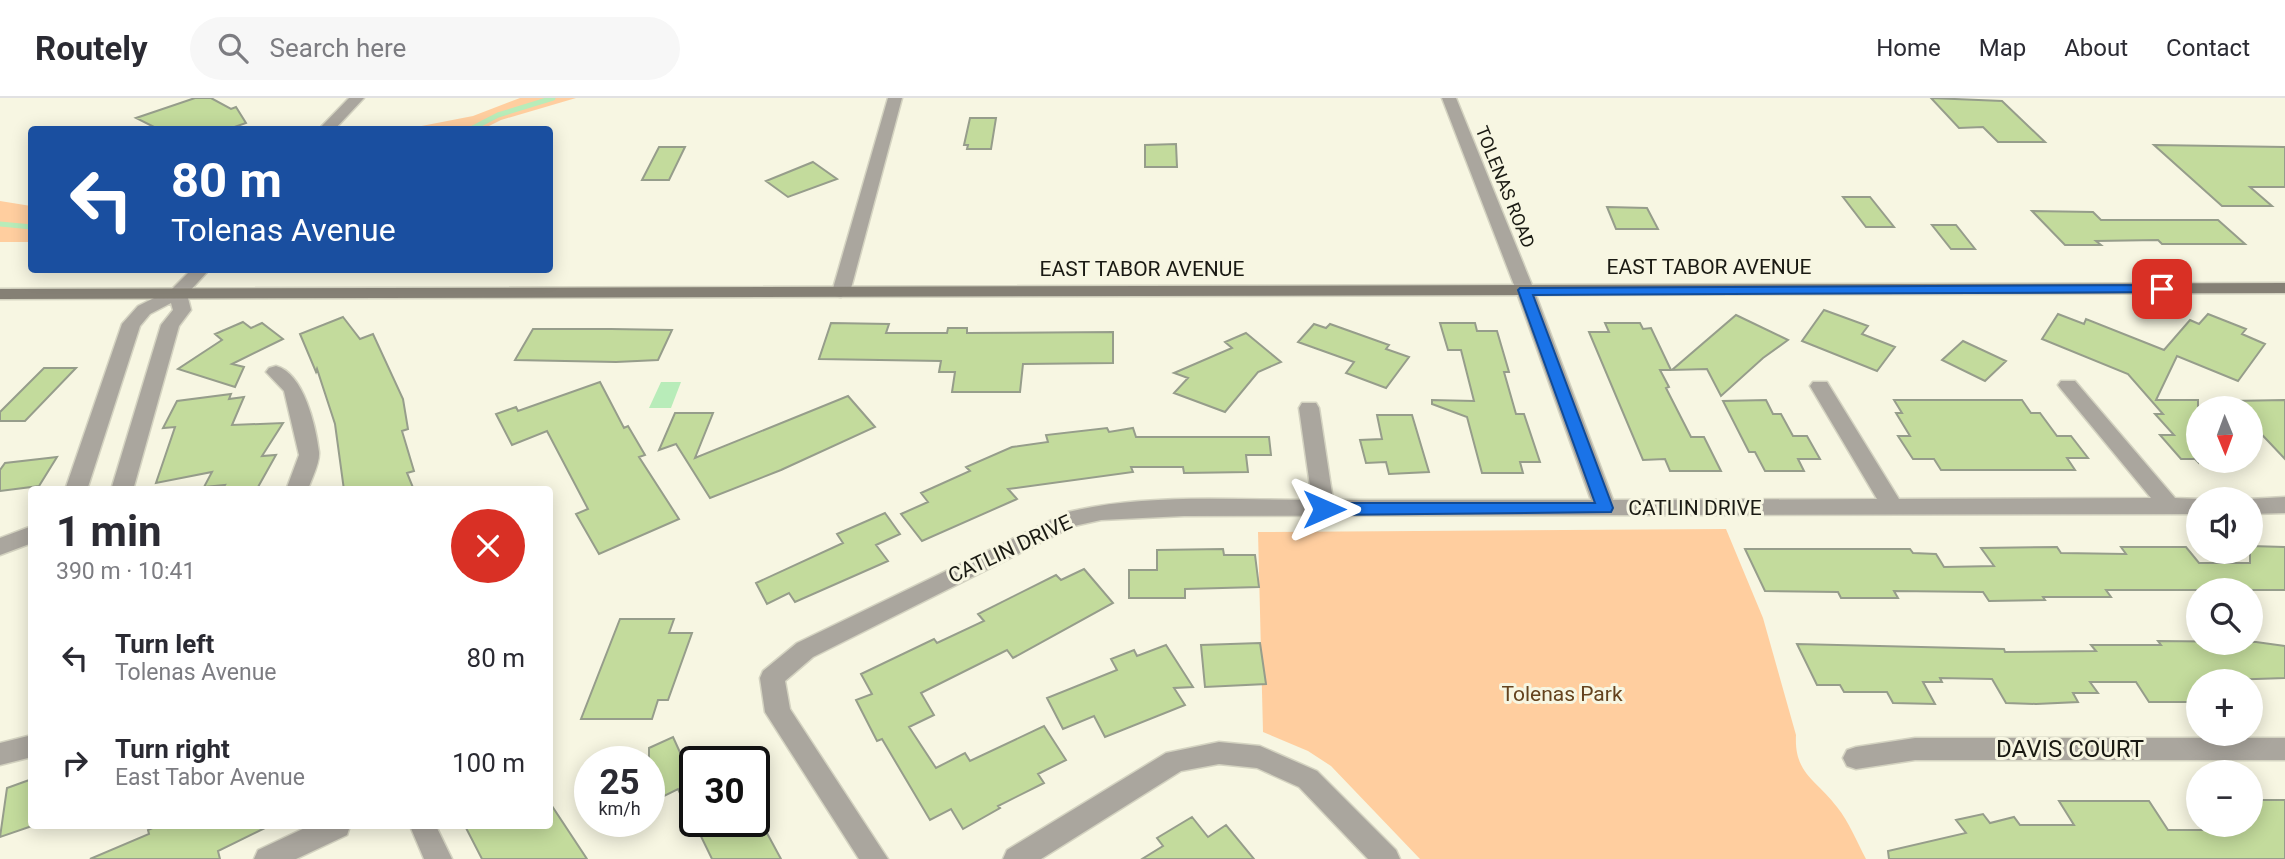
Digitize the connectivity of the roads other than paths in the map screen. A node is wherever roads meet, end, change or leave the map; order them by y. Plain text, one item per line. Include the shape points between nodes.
1 (358, 98) edge
2 (895, 98) edge
3 (1449, 98) edge
4 (329, 126) edge
5 (197, 273) edge
6 (2285, 288) edge
7 (1525, 290) junction
8 (841, 292) junction
9 (178, 293) junction
10 (0, 295) edge
11 (276, 372) dead end
12 (2068, 385) dead end
13 (1820, 386) dead end
14 (1309, 408) dead end
15 (77, 486) edge
16 (123, 486) edge
17 (298, 486) edge
18 (2285, 505) edge
19 (2186, 506) edge
20 (2263, 506) edge
21 (2169, 507) junction
22 (1605, 508) junction
23 (1894, 508) junction
24 (1324, 509) junction
25 (28, 747) edge
26 (2285, 749) edge
27 (0, 754) edge
28 (1856, 758) dead end
29 (331, 829) edge
30 (425, 829) edge
31 (268, 859) edge
32 (438, 859) edge
33 (874, 859) edge
34 (1017, 859) edge
35 (1386, 859) edge

1 - 4 street
2 - 8 street
3 - 7 street, TOLENAS ROAD
5 - 9 street
6 - 7 main road, EAST TABOR AVENUE
7 - 8 main road, EAST TABOR AVENUE
7 - 22 street, TOLENAS ROAD
8 - 9 main road, EAST TABOR AVENUE
9 - 10 main road, EAST TABOR AVENUE
9 - 15 street via 144,310 131,324
9 - 16 street via 182,310 170,325
11 - 17 street via 293,389 309,455
12 - 21 street
13 - 23 street
14 - 24 street
18 - 20 street
19 - 21 street, CATLIN DRIVE
21 - 23 street, CATLIN DRIVE
22 - 23 street, CATLIN DRIVE
22 - 24 street, CATLIN DRIVE
24 - 33 street, CATLIN DRIVE via 1184,508 1101,512 1068,520 805,650 772,678 778,712
25 - 27 street
26 - 28 street, DAVIS COURT via 1915,749
29 - 31 street
30 - 32 street
34 - 35 street via 1175,761 1219,753 1261,757 1308,779

